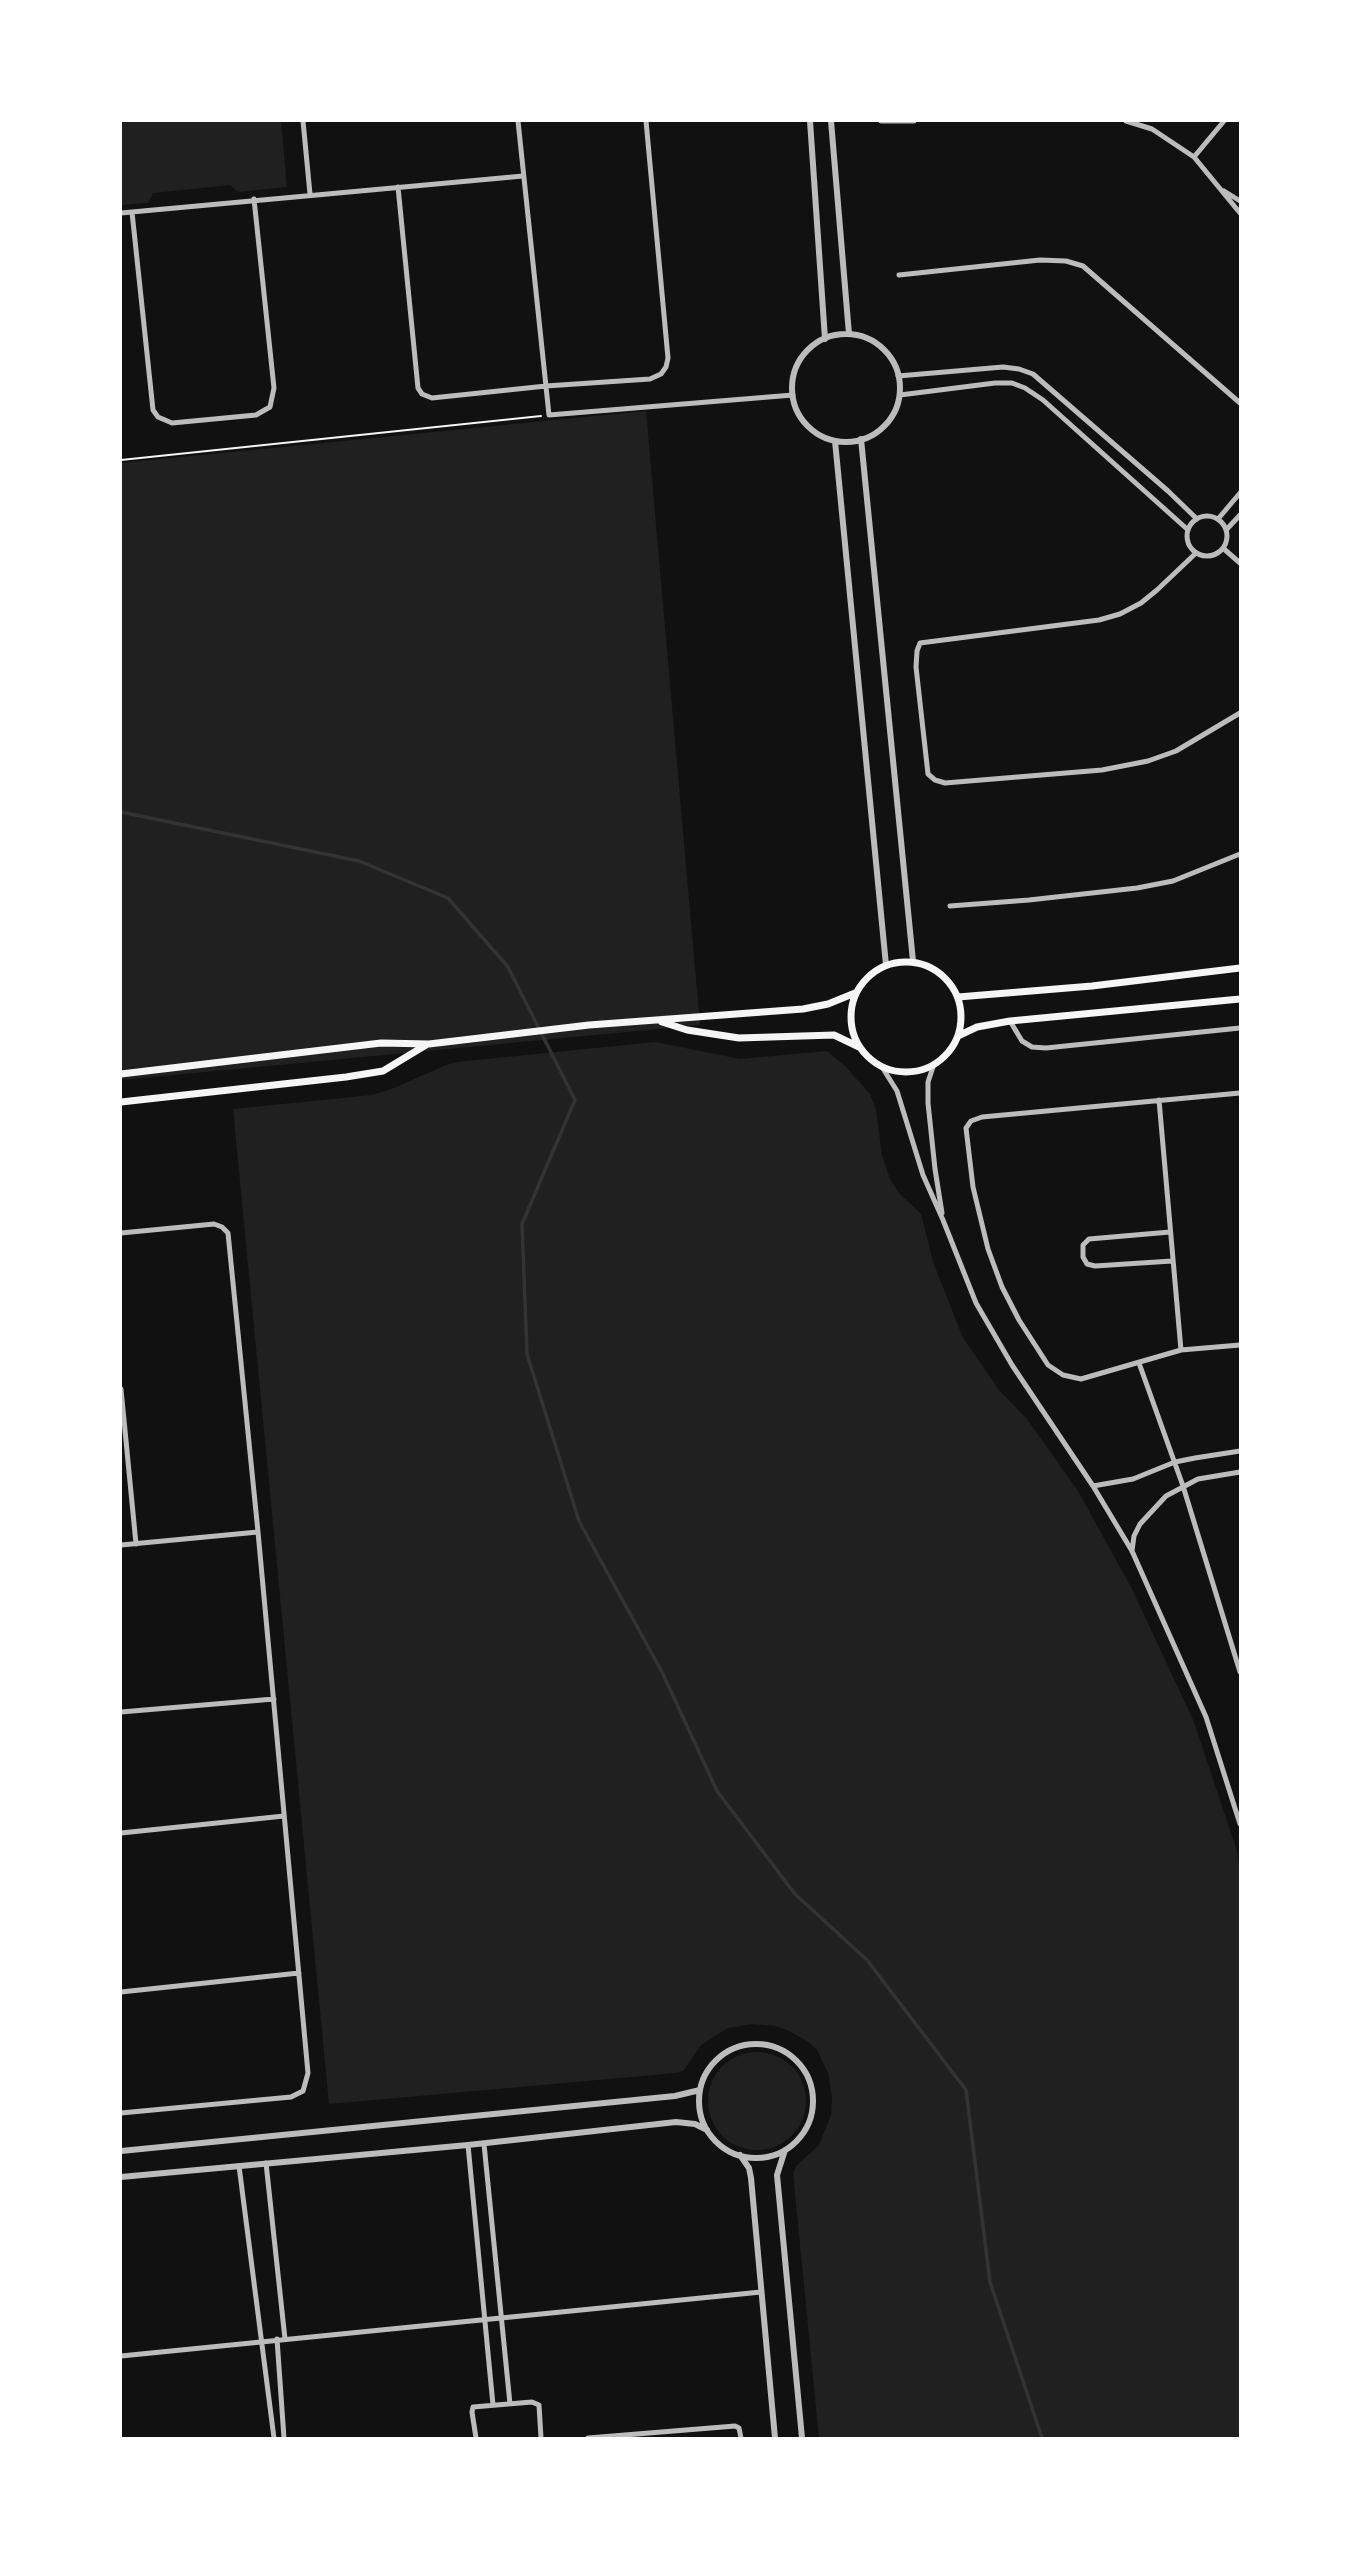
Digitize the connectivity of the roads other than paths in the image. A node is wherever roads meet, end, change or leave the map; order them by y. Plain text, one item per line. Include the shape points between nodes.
1 (303, 121) edge
2 (518, 121) edge
3 (646, 121) edge
4 (810, 121) edge
5 (831, 121) edge
6 (883, 121) edge
7 (914, 121) edge
8 (1126, 121) edge
9 (1224, 121) edge
10 (1194, 157) junction
11 (523, 176) junction
12 (398, 187) junction
13 (1221, 190) junction
14 (310, 194) junction
15 (254, 199) junction
16 (1240, 201) edge
17 (132, 212) junction
18 (121, 213) edge
19 (1240, 213) edge
20 (899, 275) dead end
21 (849, 334) junction
22 (825, 339) junction
23 (898, 376) junction
24 (546, 386) junction
25 (793, 395) junction
26 (900, 395) junction
27 (1240, 402) edge
28 (861, 439) junction
29 (835, 441) junction
30 (1240, 493) edge
31 (1240, 515) edge
32 (1197, 519) junction
33 (1218, 519) junction
34 (1188, 529) junction
35 (1227, 529) junction
36 (1224, 549) junction
37 (1196, 553) junction
38 (1240, 563) edge
39 (1240, 713) edge
40 (1240, 854) edge
41 (950, 906) dead end
42 (913, 961) junction
43 (886, 965) junction
44 (1240, 968) edge
45 (856, 993) junction
46 (958, 997) junction
47 (1240, 999) edge
48 (1010, 1021) junction
49 (660, 1022) junction
50 (1240, 1028) edge
51 (958, 1037) junction
52 (429, 1044) junction
53 (859, 1047) junction
54 (934, 1064) junction
55 (882, 1067) junction
56 (121, 1074) edge
57 (1240, 1093) edge
58 (1159, 1100) junction
59 (121, 1102) edge
60 (943, 1220) junction
61 (1170, 1231) junction
62 (121, 1233) edge
63 (1172, 1261) junction
64 (1240, 1345) edge
65 (1181, 1350) junction
66 (1139, 1363) junction
67 (121, 1389) edge
68 (1240, 1451) edge
69 (1175, 1462) junction
70 (1240, 1472) edge
71 (1093, 1486) junction
72 (1184, 1486) junction
73 (258, 1532) junction
74 (136, 1544) junction
75 (121, 1545) edge
76 (1132, 1551) junction
77 (1240, 1639) edge
78 (1232, 1640) junction
79 (1240, 1672) edge
80 (274, 1699) junction
81 (121, 1712) edge
82 (284, 1816) junction
83 (1240, 1824) edge
84 (121, 1833) edge
85 (299, 1973) junction
86 (121, 1992) edge
87 (701, 2090) junction
88 (121, 2113) edge
89 (707, 2130) junction
90 (484, 2144) junction
91 (468, 2145) junction
92 (785, 2150) junction
93 (121, 2151) edge
94 (740, 2155) junction
95 (266, 2163) junction
96 (239, 2166) junction
97 (121, 2177) edge
98 (761, 2292) junction
99 (502, 2319) junction
100 (485, 2321) junction
101 (285, 2339) junction
102 (277, 2340) junction
103 (263, 2341) junction
104 (121, 2356) edge
105 (510, 2404) junction
106 (493, 2405) junction
107 (274, 2438) edge
108 (284, 2438) edge
109 (476, 2438) edge
110 (541, 2438) edge
111 (588, 2438) edge
112 (741, 2438) edge
113 (775, 2438) edge
114 (802, 2438) edge

1 - 14 street
2 - 11 street
3 - 24 street via 666,367 650,379
4 - 22 street
5 - 21 street
6 - 7 street
8 - 10 street via 1152,129
9 - 10 street
10 - 13 street
11 - 12 street
11 - 24 street
12 - 14 street
12 - 24 street via 422,394 432,398
13 - 16 street
13 - 19 street
14 - 15 street
15 - 17 street
15 - 17 street via 274,388 270,407 256,415 172,423 158,417 151,400
17 - 18 street
20 - 27 street via 1040,260 1083,265
21 - 22 street
21 - 23 street via 883,348 894,361
22 - 25 street via 802,356 794,372
23 - 26 street
23 - 32 street via 1003,367 1033,374
24 - 25 street via 550,415
25 - 29 street via 805,423
26 - 28 street via 884,426
26 - 34 street via 995,383 1025,388
28 - 29 street
28 - 42 street
29 - 43 street
30 - 33 street
31 - 35 street
32 - 33 street
32 - 34 street
33 - 35 street
34 - 37 street via 1188,543
35 - 36 street
36 - 37 street via 1207,557
36 - 38 street
37 - 39 street via 1171,579 1120,614 920,643 916,667 928,774 940,782 1102,770 1176,751
40 - 41 street via 1174,881 1137,888
42 - 43 main road
42 - 46 main road via 943,975
43 - 45 main road via 868,976
44 - 46 main road
45 - 49 main road via 803,1009
45 - 53 main road via 850,1011
46 - 51 main road via 962,1018
47 - 48 main road
48 - 50 street via 1022,1041 1046,1048
48 - 51 main road via 977,1027
49 - 52 main road
49 - 53 main road via 739,1038 834,1035
51 - 54 main road
52 - 56 main road via 381,1043
52 - 59 main road via 383,1070 346,1077
53 - 55 main road
54 - 55 main road via 917,1071
54 - 60 street via 928,1103
55 - 60 street via 897,1091 923,1175
57 - 58 street
58 - 61 street
58 - 66 street via 982,1117 966,1128 979,1218 1002,1287 1038,1352 1056,1371 1072,1378
60 - 71 street via 976,1303
61 - 63 street
61 - 63 street via 1089,1239 1083,1245 1083,1257 1091,1266
62 - 73 street via 214,1224 228,1233
63 - 65 street
64 - 65 street
65 - 66 street
66 - 69 street
67 - 74 street
68 - 69 street
69 - 71 street via 1133,1479
69 - 72 street
70 - 72 street
71 - 76 street
72 - 76 street via 1166,1496 1140,1524
72 - 78 street
73 - 74 street
73 - 80 street
74 - 75 street
76 - 83 street via 1206,1717
77 - 78 street
78 - 79 street
80 - 81 street
80 - 82 street
82 - 84 street
82 - 85 street
85 - 86 street
85 - 88 street via 308,2073 303,2091 291,2097
87 - 89 street
87 - 92 street via 709,2069 733,2050 762,2045 790,2056 809,2079 813,2108 806,2129
87 - 93 street
89 - 90 street via 676,2122
89 - 94 street via 720,2145
90 - 91 street
90 - 99 street
91 - 95 street
91 - 100 street
92 - 94 street via 763,2157
92 - 114 street via 777,2175
94 - 98 street via 751,2178
95 - 96 street
95 - 101 street
96 - 97 street
96 - 103 street
98 - 99 street
98 - 113 street
99 - 100 street
99 - 105 street
100 - 101 street
100 - 106 street
101 - 102 street
102 - 103 street
102 - 108 street
103 - 104 street
103 - 107 street
105 - 106 street
105 - 110 street via 538,2403
106 - 109 street via 472,2409
111 - 112 street via 737,2426

